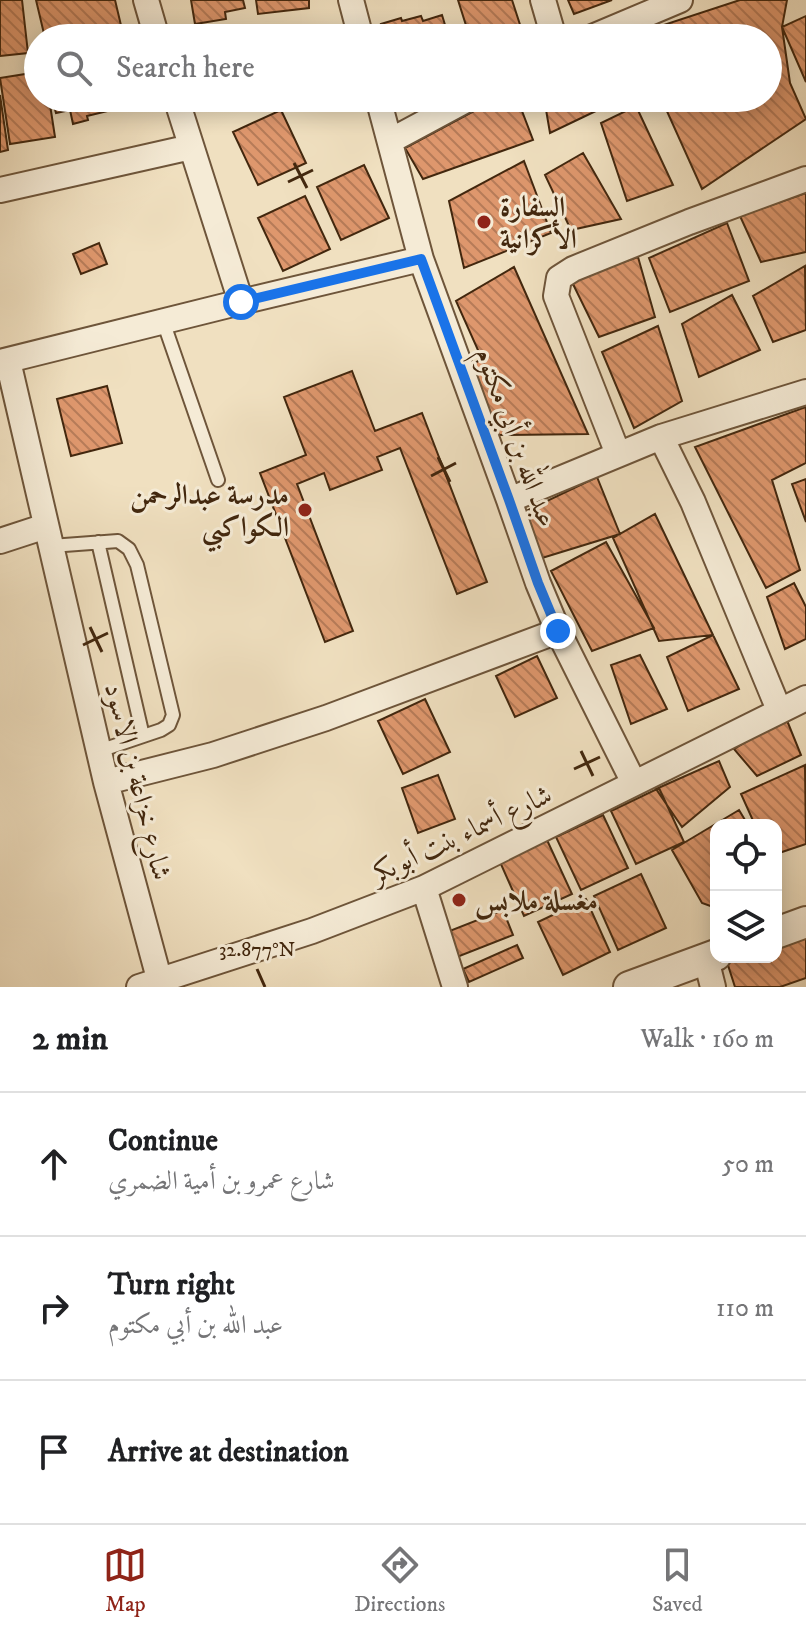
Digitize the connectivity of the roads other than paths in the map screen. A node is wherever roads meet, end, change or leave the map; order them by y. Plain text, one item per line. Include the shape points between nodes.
1 (146, 0) edge
2 (351, 0) edge
3 (543, 0) edge
4 (680, 0) edge
5 (153, 24) edge
6 (357, 24) edge
7 (550, 24) edge
8 (623, 24) edge
9 (180, 112) edge
10 (382, 112) edge
11 (444, 112) edge
12 (390, 141) junction
13 (191, 147) junction
14 (806, 179) edge
15 (0, 190) edge
16 (421, 259) junction
17 (241, 302) junction
18 (163, 321) junction
19 (4, 361) edge
20 (806, 392) edge
21 (661, 437) junction
22 (618, 454) junction
23 (218, 480) dead end
24 (509, 500) junction
25 (49, 536) junction
26 (0, 541) edge
27 (98, 542) junction
28 (558, 631) junction
29 (806, 698) edge
30 (779, 710) junction
31 (143, 736) junction
32 (99, 751) junction
33 (106, 782) junction
34 (634, 783) junction
35 (424, 888) junction
36 (806, 922) edge
37 (782, 931) edge
38 (712, 967) edge
39 (150, 984) edge
40 (455, 987) edge
41 (629, 987) edge

1 - 5 street
2 - 6 street
3 - 7 street
4 - 8 street
9 - 13 street
10 - 12 street, عبد الله بن أبي مكتوم
11 - 12 street
12 - 16 street, عبد الله بن أبي مكتوم
13 - 15 street
13 - 17 street
14 - 22 street via 559,278 556,296
16 - 17 street
16 - 24 street, عبد الله بن أبي مكتوم
17 - 18 street
18 - 19 street
18 - 23 lane
19 - 25 street, شارع خزاعة بن الاسود
20 - 21 street
21 - 22 street
21 - 30 street
22 - 24 street
24 - 28 street, عبد الله بن أبي مكتوم
25 - 26 street
25 - 27 lane
25 - 32 street, شارع خزاعة بن الاسود
27 - 31 lane
27 - 31 lane via 118,541 137,565 173,715 169,725
28 - 33 street via 326,718
28 - 34 street, عبد الله بن أبي مكتوم
29 - 30 street, شارع أسماء بنت أبوبكر
30 - 34 street, شارع أسماء بنت أبوبكر
31 - 32 lane
32 - 33 street, شارع خزاعة بن الاسود
33 - 39 street, شارع خزاعة بن الاسود
34 - 35 street, شارع أسماء بنت أبوبكر
35 - 39 street, شارع أسماء بنت أبوبكر
35 - 40 street
36 - 37 street
38 - 41 street

